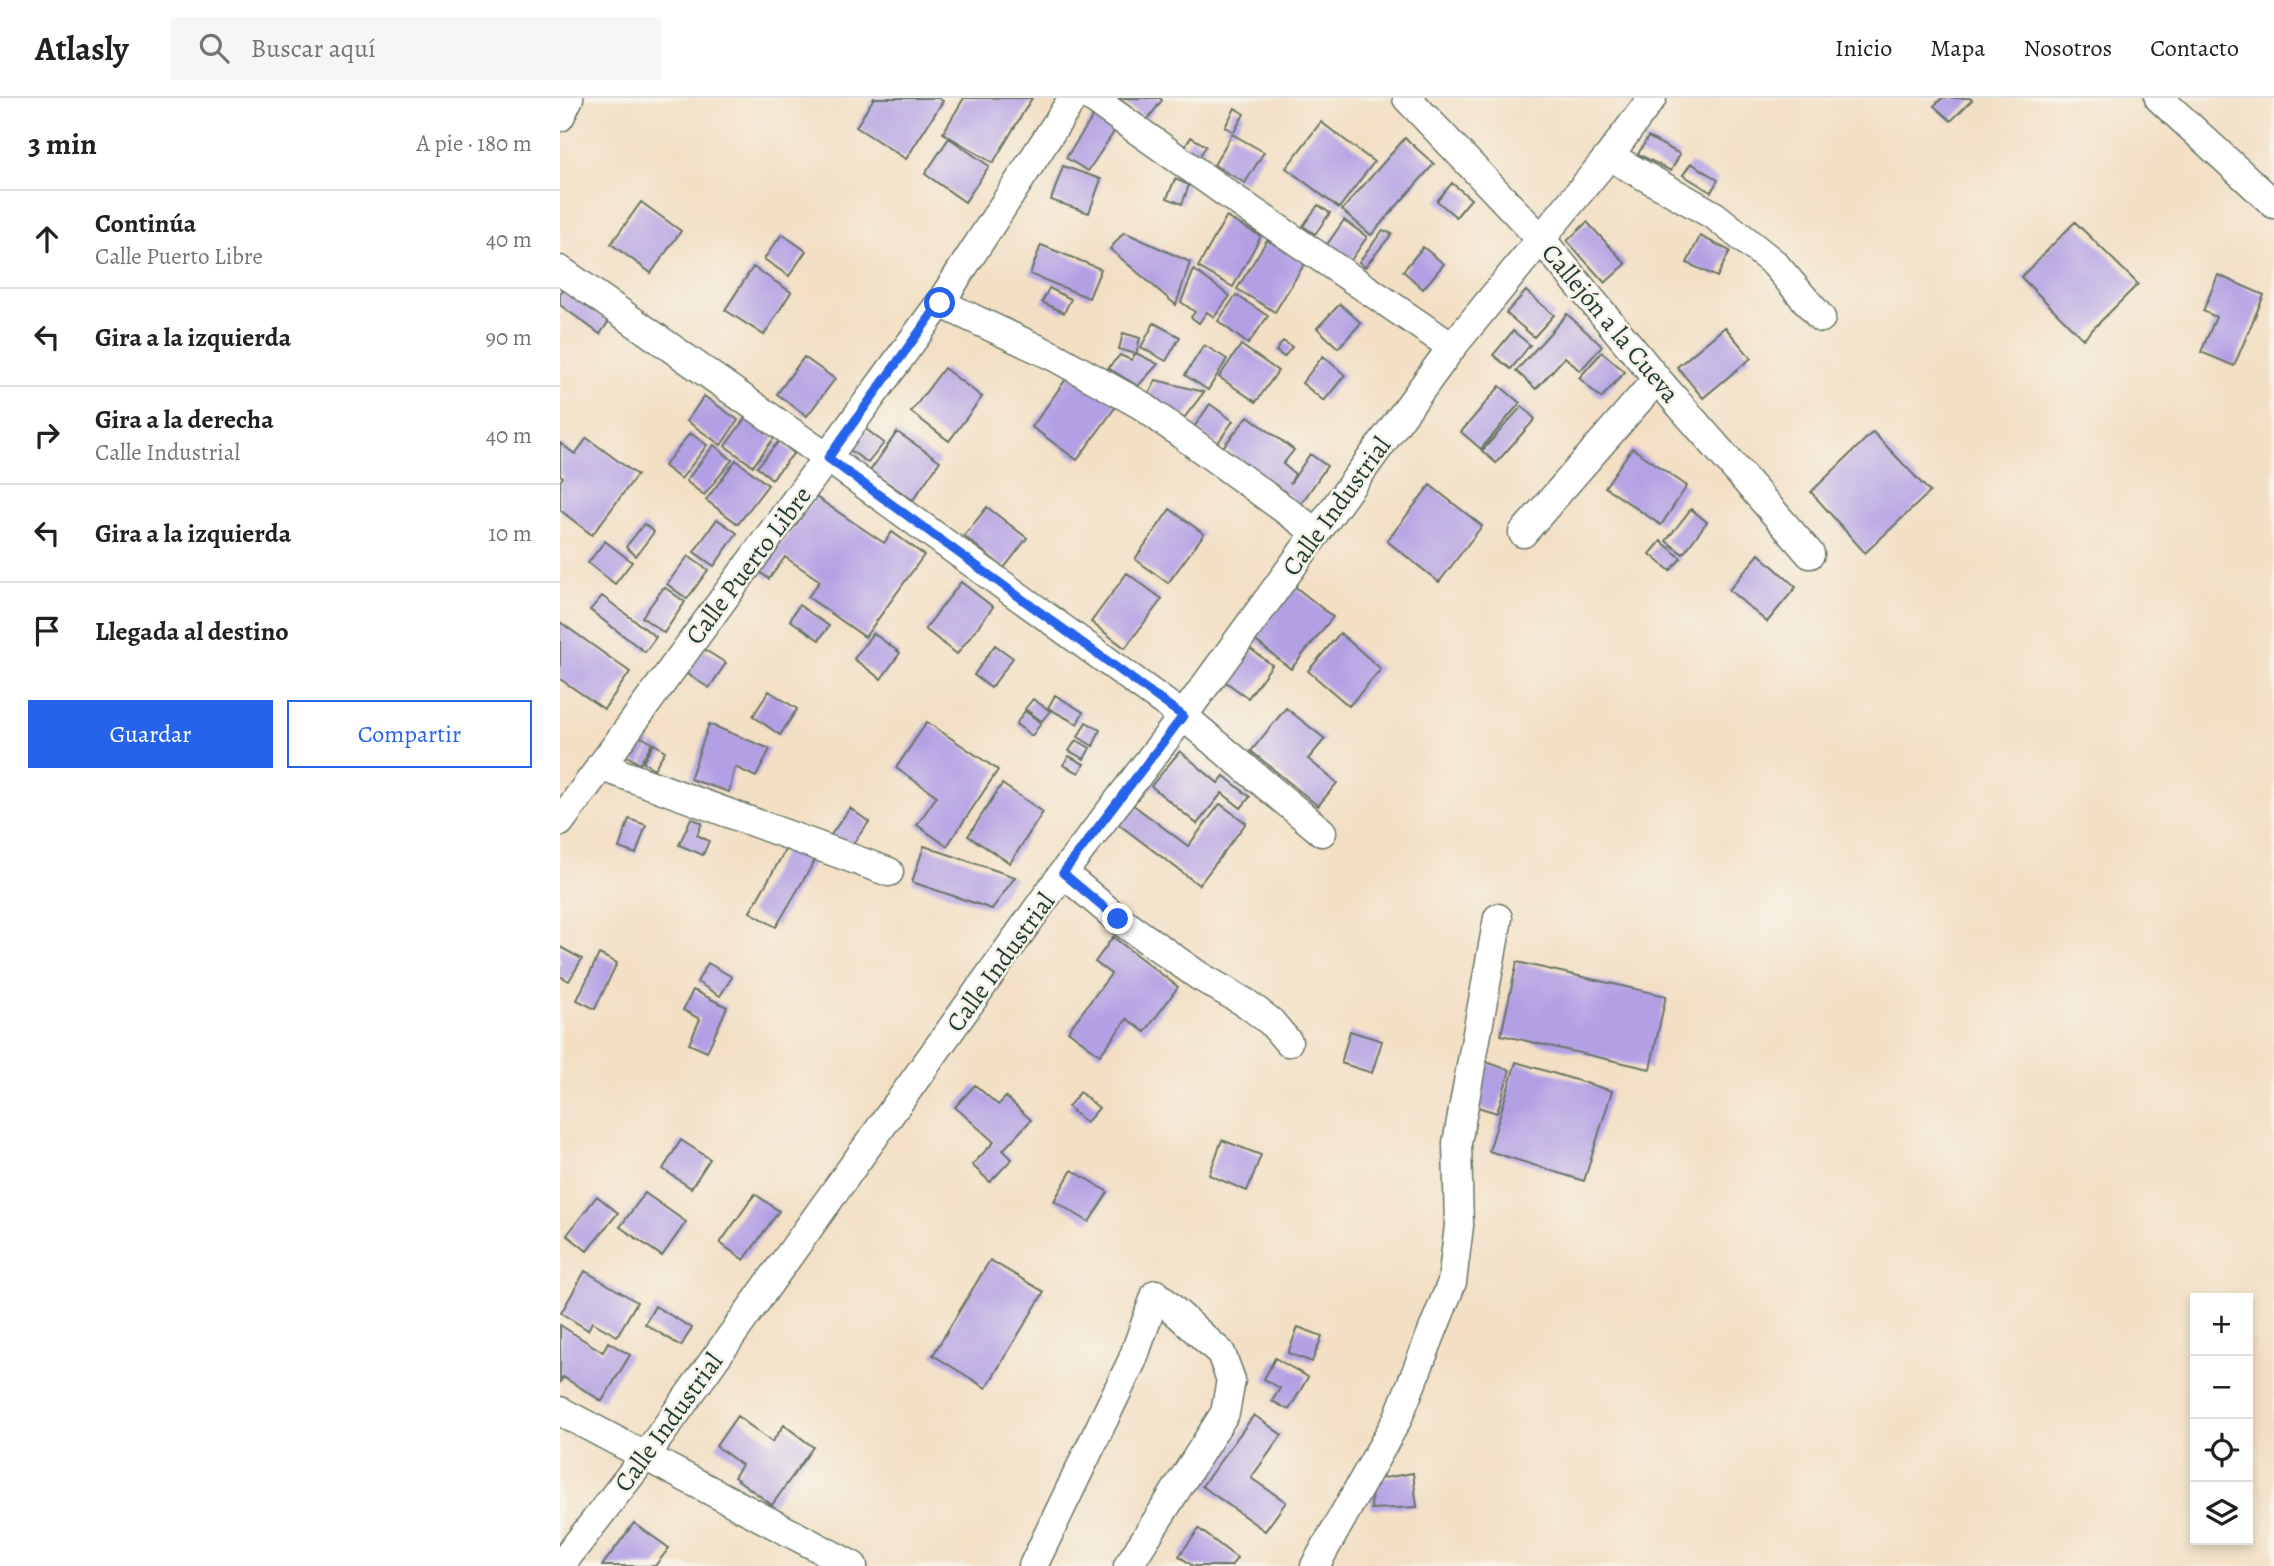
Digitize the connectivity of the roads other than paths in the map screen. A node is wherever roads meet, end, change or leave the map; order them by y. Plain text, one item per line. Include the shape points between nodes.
1 (569, 98) edge
2 (1073, 98) edge
3 (1091, 98) edge
4 (1407, 98) edge
5 (1652, 98) edge
6 (2159, 98) edge
7 (560, 117) edge
8 (1609, 156) junction
9 (2274, 204) edge
10 (1541, 240) junction
11 (560, 270) edge
12 (940, 303) junction
13 (1821, 318) dead end
14 (1452, 347) junction
15 (1657, 379) junction
16 (828, 458) junction
17 (1317, 533) junction
18 (1523, 533) dead end
19 (1810, 554) dead end
20 (1183, 716) junction
21 (600, 766) junction
22 (560, 822) edge
23 (1322, 832) dead end
24 (889, 872) dead end
25 (1063, 873) junction
26 (1498, 918) dead end
27 (1288, 1042) dead end
28 (560, 1410) edge
29 (646, 1455) junction
30 (561, 1566) edge
31 (853, 1566) edge
32 (1033, 1566) edge
33 (1128, 1566) edge
34 (1315, 1566) edge

1 - 7 street
2 - 12 street, Calle Puerto Libre
3 - 14 street
4 - 10 street, Callejón a la Cueva
5 - 8 street, Calle Industrial
6 - 9 street
8 - 10 street, Calle Industrial
8 - 13 street via 1714,216 1774,262
10 - 14 street, Calle Industrial
10 - 15 street, Callejón a la Cueva
11 - 16 street
12 - 16 street, Calle Puerto Libre
12 - 17 street via 1055,357 1141,405
14 - 17 street, Calle Industrial
15 - 18 street
15 - 19 street, Callejón a la Cueva
16 - 20 street
16 - 21 street, Calle Puerto Libre
17 - 20 street, Calle Industrial
20 - 23 street
20 - 25 street, Calle Industrial
21 - 22 street, Calle Puerto Libre
21 - 24 street
25 - 27 street via 1118,919 1254,1009
25 - 29 street, Calle Industrial
26 - 34 street via 1457,1143 1459,1226 1452,1282 1397,1420
28 - 29 street
29 - 30 street, Calle Industrial
29 - 31 street
32 - 33 street via 1132,1361 1156,1294 1221,1353 1231,1380 1225,1413

